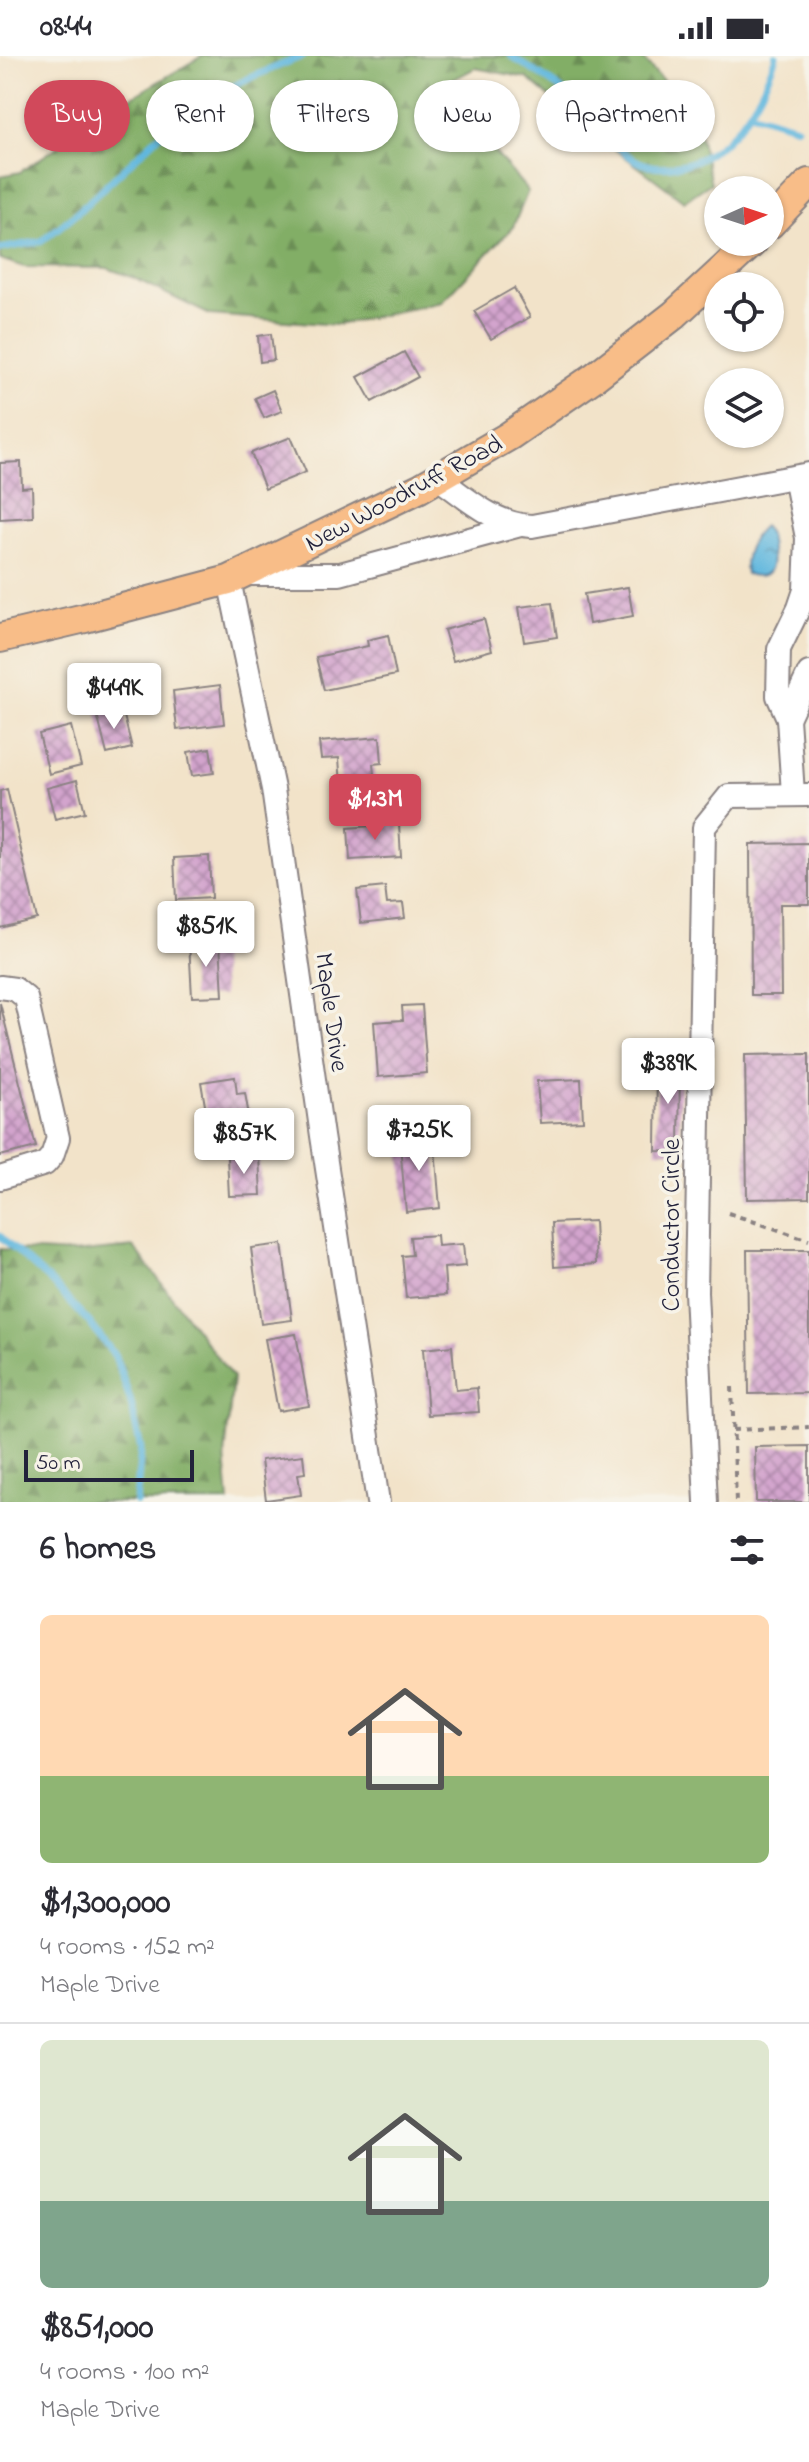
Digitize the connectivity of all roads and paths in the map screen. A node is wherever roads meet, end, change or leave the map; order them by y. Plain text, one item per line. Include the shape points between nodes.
1 (809, 183) edge
2 (784, 209) edge
3 (738, 256) edge
4 (802, 476) edge
5 (437, 477) junction
6 (517, 526) junction
7 (808, 539) edge
8 (235, 577) junction
9 (0, 638) edge
10 (809, 673) edge
11 (788, 718) junction
12 (801, 794) edge
13 (0, 987) edge
14 (0, 1178) edge
15 (728, 1213) dead end
16 (809, 1240) edge
17 (732, 1387) dead end
18 (809, 1427) edge
19 (733, 1430) junction
20 (378, 1502) edge
21 (706, 1502) edge
22 (736, 1502) edge

1 - 2 main road
3 - 5 main road, New Woodruff Road via 593,378
4 - 6 street
4 - 7 street
5 - 6 street via 483,511
5 - 8 main road, New Woodruff Road
6 - 8 street via 340,574
7 - 11 street via 805,590 778,657 778,696
8 - 9 main road, New Woodruff Road
8 - 20 street, Maple Drive via 273,789
10 - 11 street
11 - 12 street
12 - 21 street, Conductor Circle via 729,796 704,827 696,1292
13 - 14 street via 15,989 26,998 58,1138 45,1164
15 - 16 path
17 - 19 path
18 - 19 path
19 - 22 path

